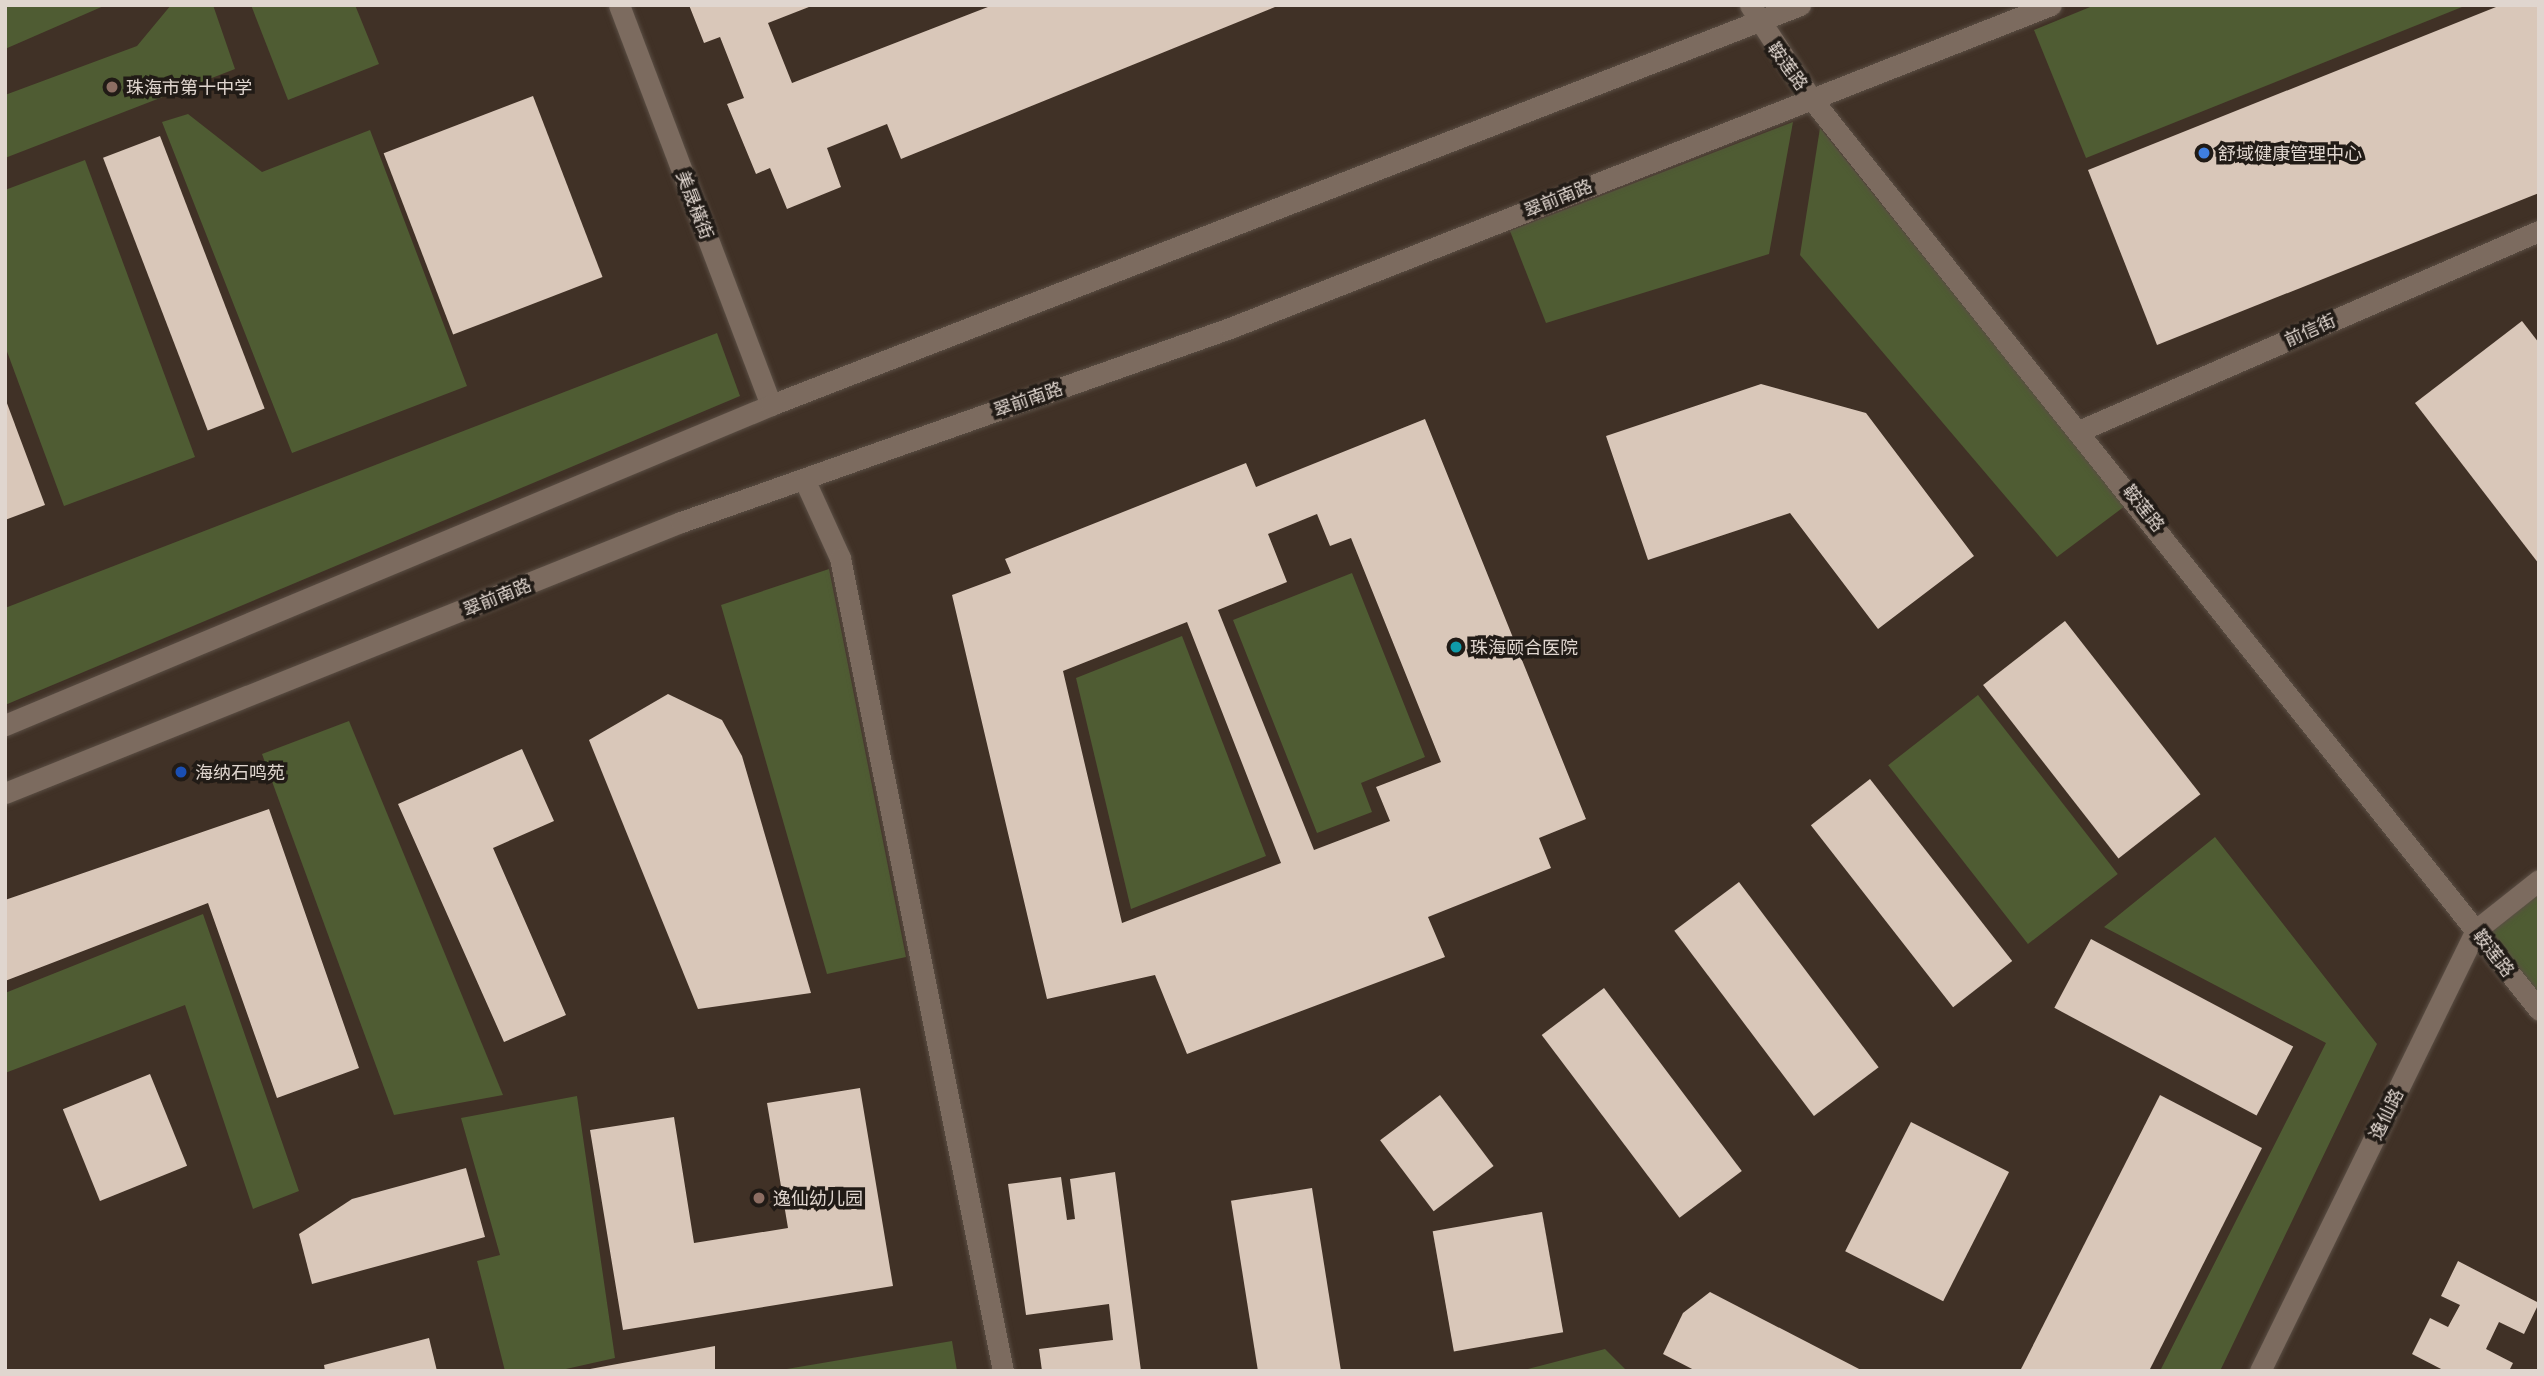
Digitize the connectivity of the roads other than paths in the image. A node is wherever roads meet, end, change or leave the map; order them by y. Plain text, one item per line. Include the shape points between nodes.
1 (620, 5) edge
2 (1800, 5) edge
3 (2051, 5) edge
4 (1753, 14) edge
5 (1810, 97) junction
6 (2539, 231) edge
7 (771, 405) junction
8 (2081, 430) junction
9 (804, 479) junction
10 (5, 725) edge
11 (5, 793) edge
12 (2539, 880) edge
13 (2476, 930) junction
14 (2539, 1010) edge
15 (1003, 1371) edge
16 (2260, 1371) edge

1 - 7 main road, 美晟橫街
2 - 4 main road
3 - 5 main road, 翠前南路
4 - 5 main road, 鞍莲路
4 - 7 main road
5 - 8 main road, 鞍莲路
5 - 9 main road, 翠前南路 via 1230,328
6 - 8 main road, 前信街
7 - 10 main road
8 - 13 main road, 鞍莲路
9 - 11 main road, 翠前南路
9 - 15 main road via 840,558
12 - 13 main road, 逸仙路
13 - 14 main road, 鞍莲路
13 - 16 main road, 逸仙路

